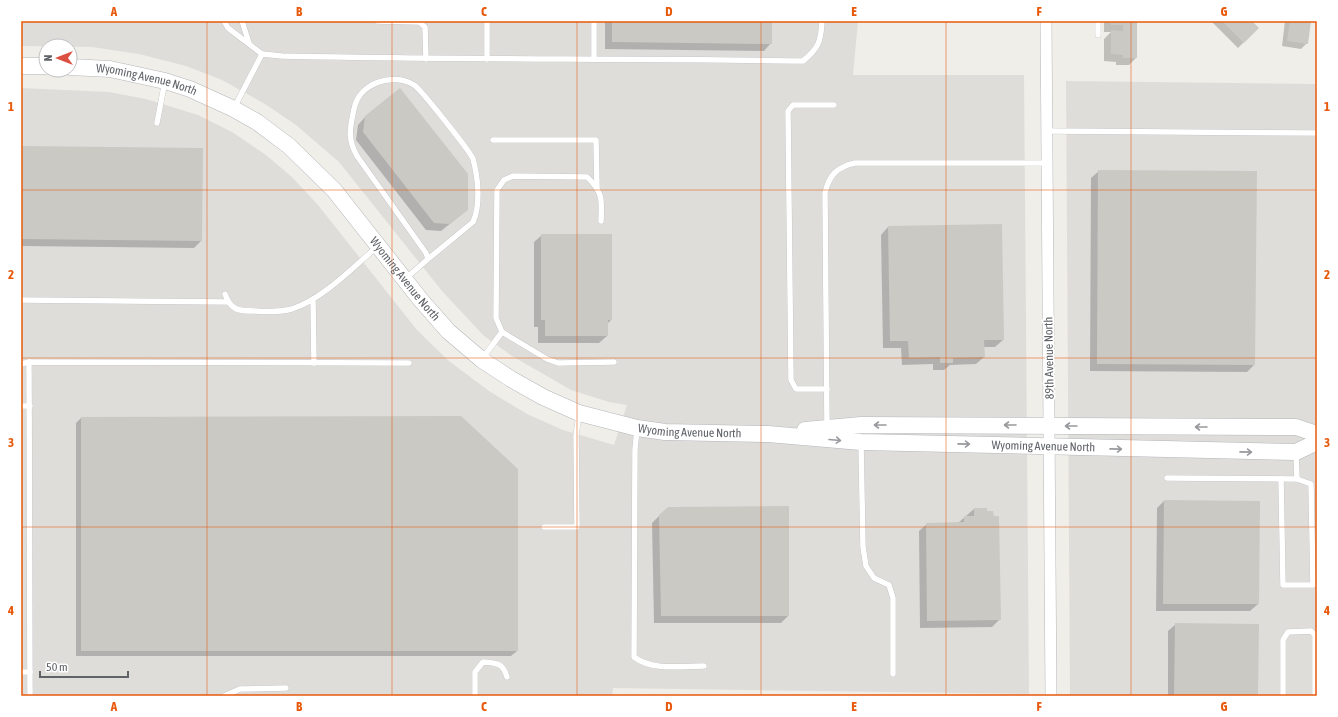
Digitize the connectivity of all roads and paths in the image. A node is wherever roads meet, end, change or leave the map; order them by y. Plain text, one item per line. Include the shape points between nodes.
1 (224, 21) edge
2 (242, 21) edge
3 (377, 21) edge
4 (487, 21) edge
5 (594, 21) edge
6 (822, 21) edge
7 (1046, 21) edge
8 (1098, 21) edge
9 (1098, 35) dead end
10 (249, 43) junction
11 (262, 54) junction
12 (594, 58) junction
13 (426, 59) junction
14 (487, 59) junction
15 (21, 66) edge
16 (38, 66) edge
17 (78, 67) edge
18 (165, 81) junction
19 (834, 105) dead end
20 (234, 109) junction
21 (157, 123) dead end
22 (1046, 131) junction
23 (1317, 133) edge
24 (493, 140) dead end
25 (1046, 162) junction
26 (597, 187) junction
27 (601, 221) dead end
28 (378, 246) junction
29 (428, 259) junction
30 (404, 279) junction
31 (225, 294) dead end
32 (21, 300) edge
33 (312, 300) junction
34 (228, 302) junction
35 (502, 332) junction
36 (21, 359) edge
37 (482, 360) junction
38 (30, 362) junction
39 (614, 362) dead end
40 (314, 363) junction
41 (409, 363) dead end
42 (21, 364) edge
43 (827, 389) junction
44 (21, 406) edge
45 (30, 406) junction
46 (579, 413) junction
47 (1049, 426) junction
48 (637, 428) junction
49 (827, 428) junction
50 (768, 434) junction
51 (1317, 434) edge
52 (861, 442) junction
53 (1317, 442) edge
54 (1050, 448) junction
55 (1296, 452) junction
56 (1167, 478) dead end
57 (1281, 479) junction
58 (1297, 479) junction
59 (544, 527) dead end
60 (704, 666) dead end
61 (21, 672) edge
62 (30, 672) junction
63 (893, 674) dead end
64 (507, 677) dead end
65 (286, 688) dead end
66 (30, 696) edge
67 (224, 696) edge
68 (475, 696) edge
69 (1052, 696) edge
70 (1283, 696) edge
71 (1315, 696) edge

1 - 10 lane via 228,28
2 - 10 lane
3 - 13 lane via 419,22 425,27
4 - 14 lane
5 - 12 lane
6 - 12 lane via 821,38 815,51 803,60
7 - 22 street, 89th Avenue North
8 - 9 lane
10 - 11 lane
11 - 13 lane
11 - 20 lane
12 - 14 lane
13 - 14 lane
15 - 16 street
17 - 18 street, Wyoming Avenue North via 110,69
18 - 20 street, Wyoming Avenue North
18 - 21 lane
19 - 43 lane via 793,105 788,111 791,380 796,389
20 - 28 street, Wyoming Avenue North via 257,122 289,146 318,172
22 - 23 lane
22 - 25 street, 89th Avenue North
24 - 26 lane via 596,140
25 - 43 lane via 855,163 844,165 834,171 825,193
25 - 47 street, 89th Avenue North
26 - 27 lane via 602,199
26 - 35 lane via 587,177 513,176 504,180 497,190 496,318
28 - 30 street, Wyoming Avenue North
28 - 33 lane
29 - 29 lane via 350,144 355,102 361,92 371,84 400,80 415,86 473,158 477,184 477,213 472,222
29 - 30 lane
30 - 37 street, Wyoming Avenue North via 448,332
31 - 34 lane
32 - 34 lane
33 - 34 lane via 276,312 238,311
33 - 40 lane
35 - 37 lane
35 - 39 lane via 558,364
36 - 38 lane
37 - 46 street, Wyoming Avenue North via 543,397
38 - 40 lane
38 - 42 lane
38 - 45 lane
40 - 41 lane
43 - 49 lane
44 - 45 lane
45 - 62 lane
46 - 48 street, Wyoming Avenue North
46 - 59 lane via 576,435 577,527
47 -> 49 street, Wyoming Avenue North via 861,425
51 -> 47 street, Wyoming Avenue North via 1296,427
47 - 54 street, 89th Avenue North
48 - 50 street, Wyoming Avenue North via 665,432
48 - 60 lane via 634,657 642,663 654,666
49 - 50 street, Wyoming Avenue North
50 -> 52 street, Wyoming Avenue North
52 -> 54 street, Wyoming Avenue North
52 - 63 lane via 866,566 874,578 888,585 893,598
53 - 55 street, Wyoming Avenue North
54 -> 55 street, Wyoming Avenue North
54 - 69 street, 89th Avenue North
55 - 58 lane
56 - 57 lane
57 - 58 lane
57 - 58 lane via 1283,585 1313,585 1311,484
61 - 62 lane
62 - 66 lane
64 - 68 lane via 504,668 498,662 483,662 475,672
65 - 67 lane via 240,689
70 - 71 lane via 1283,640 1288,632 1311,632 1315,635

